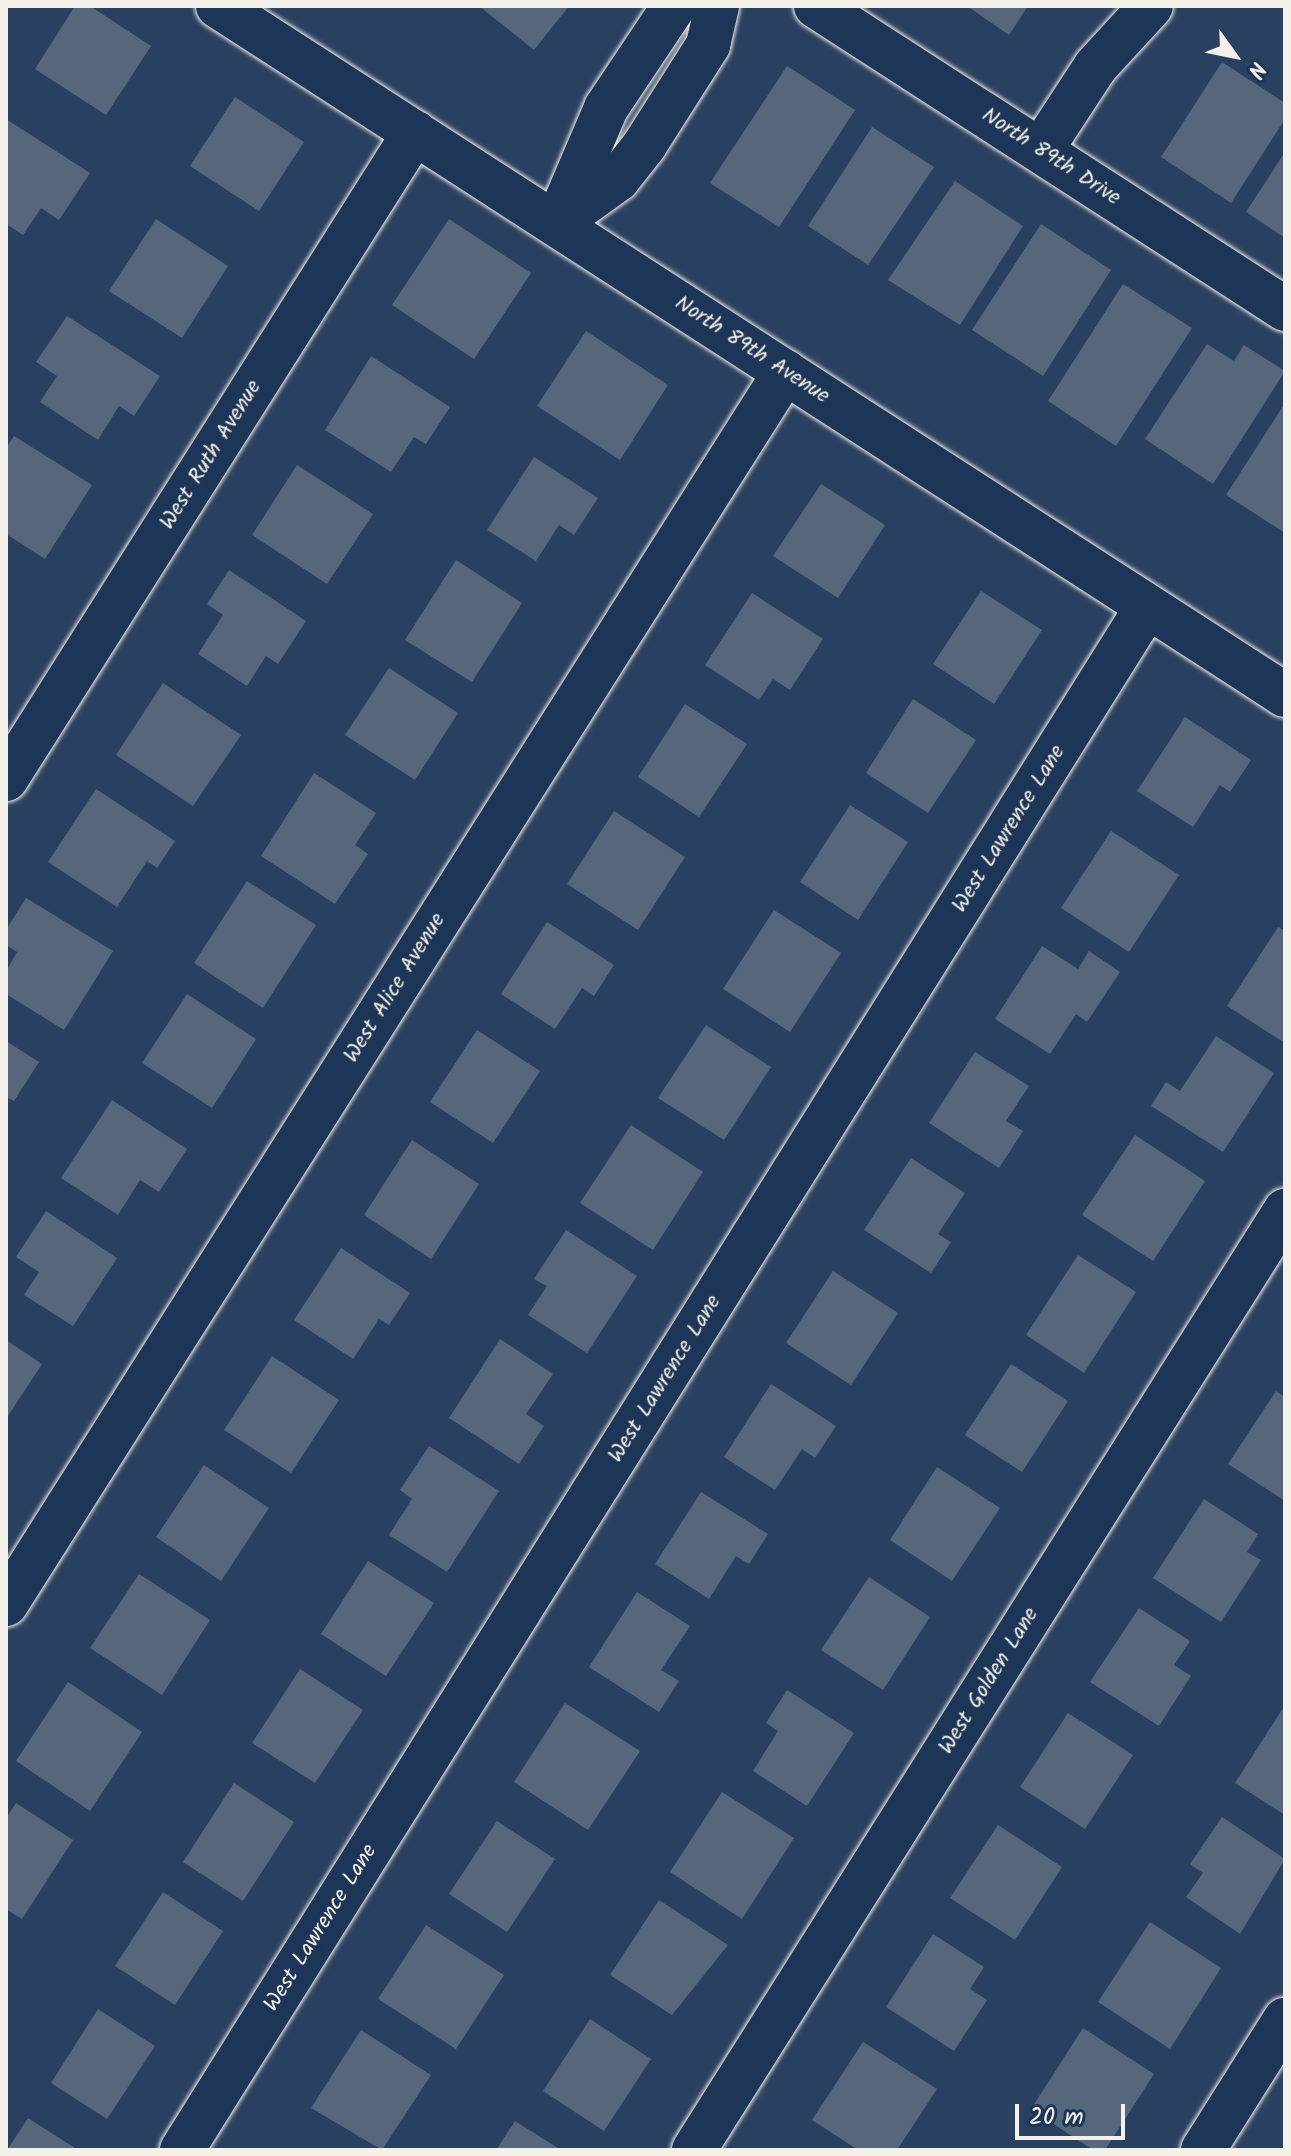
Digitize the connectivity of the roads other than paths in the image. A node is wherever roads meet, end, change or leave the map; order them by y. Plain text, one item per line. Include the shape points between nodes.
1 (218, 6) edge
2 (674, 6) edge
3 (717, 6) edge
4 (816, 6) edge
5 (1151, 6) edge
6 (633, 66) junction
7 (677, 93) junction
8 (415, 132) junction
9 (1041, 150) junction
10 (557, 223) junction
11 (1285, 309) edge
12 (785, 372) junction
13 (1147, 607) junction
14 (1285, 695) edge
15 (6, 779) edge
16 (1285, 1211) edge
17 (6, 1604) edge
18 (1285, 2020) edge
19 (182, 2150) edge
20 (694, 2150) edge
21 (1203, 2150) edge

1 - 8 street, North 89th Avenue
2 - 6 street
3 - 7 street via 708,45
4 - 9 street, North 89th Drive
5 - 9 street via 1096,66
6 - 7 street
6 - 10 street via 588,143
7 - 10 street via 618,179
8 - 10 street, North 89th Avenue
8 - 15 street, West Ruth Avenue
9 - 11 street, North 89th Drive
10 - 12 street, North 89th Avenue
12 - 13 street, North 89th Avenue
12 - 17 street, West Alice Avenue
13 - 14 street, North 89th Avenue
13 - 19 street, West Lawrence Lane
16 - 20 street, West Golden Lane
18 - 21 street

